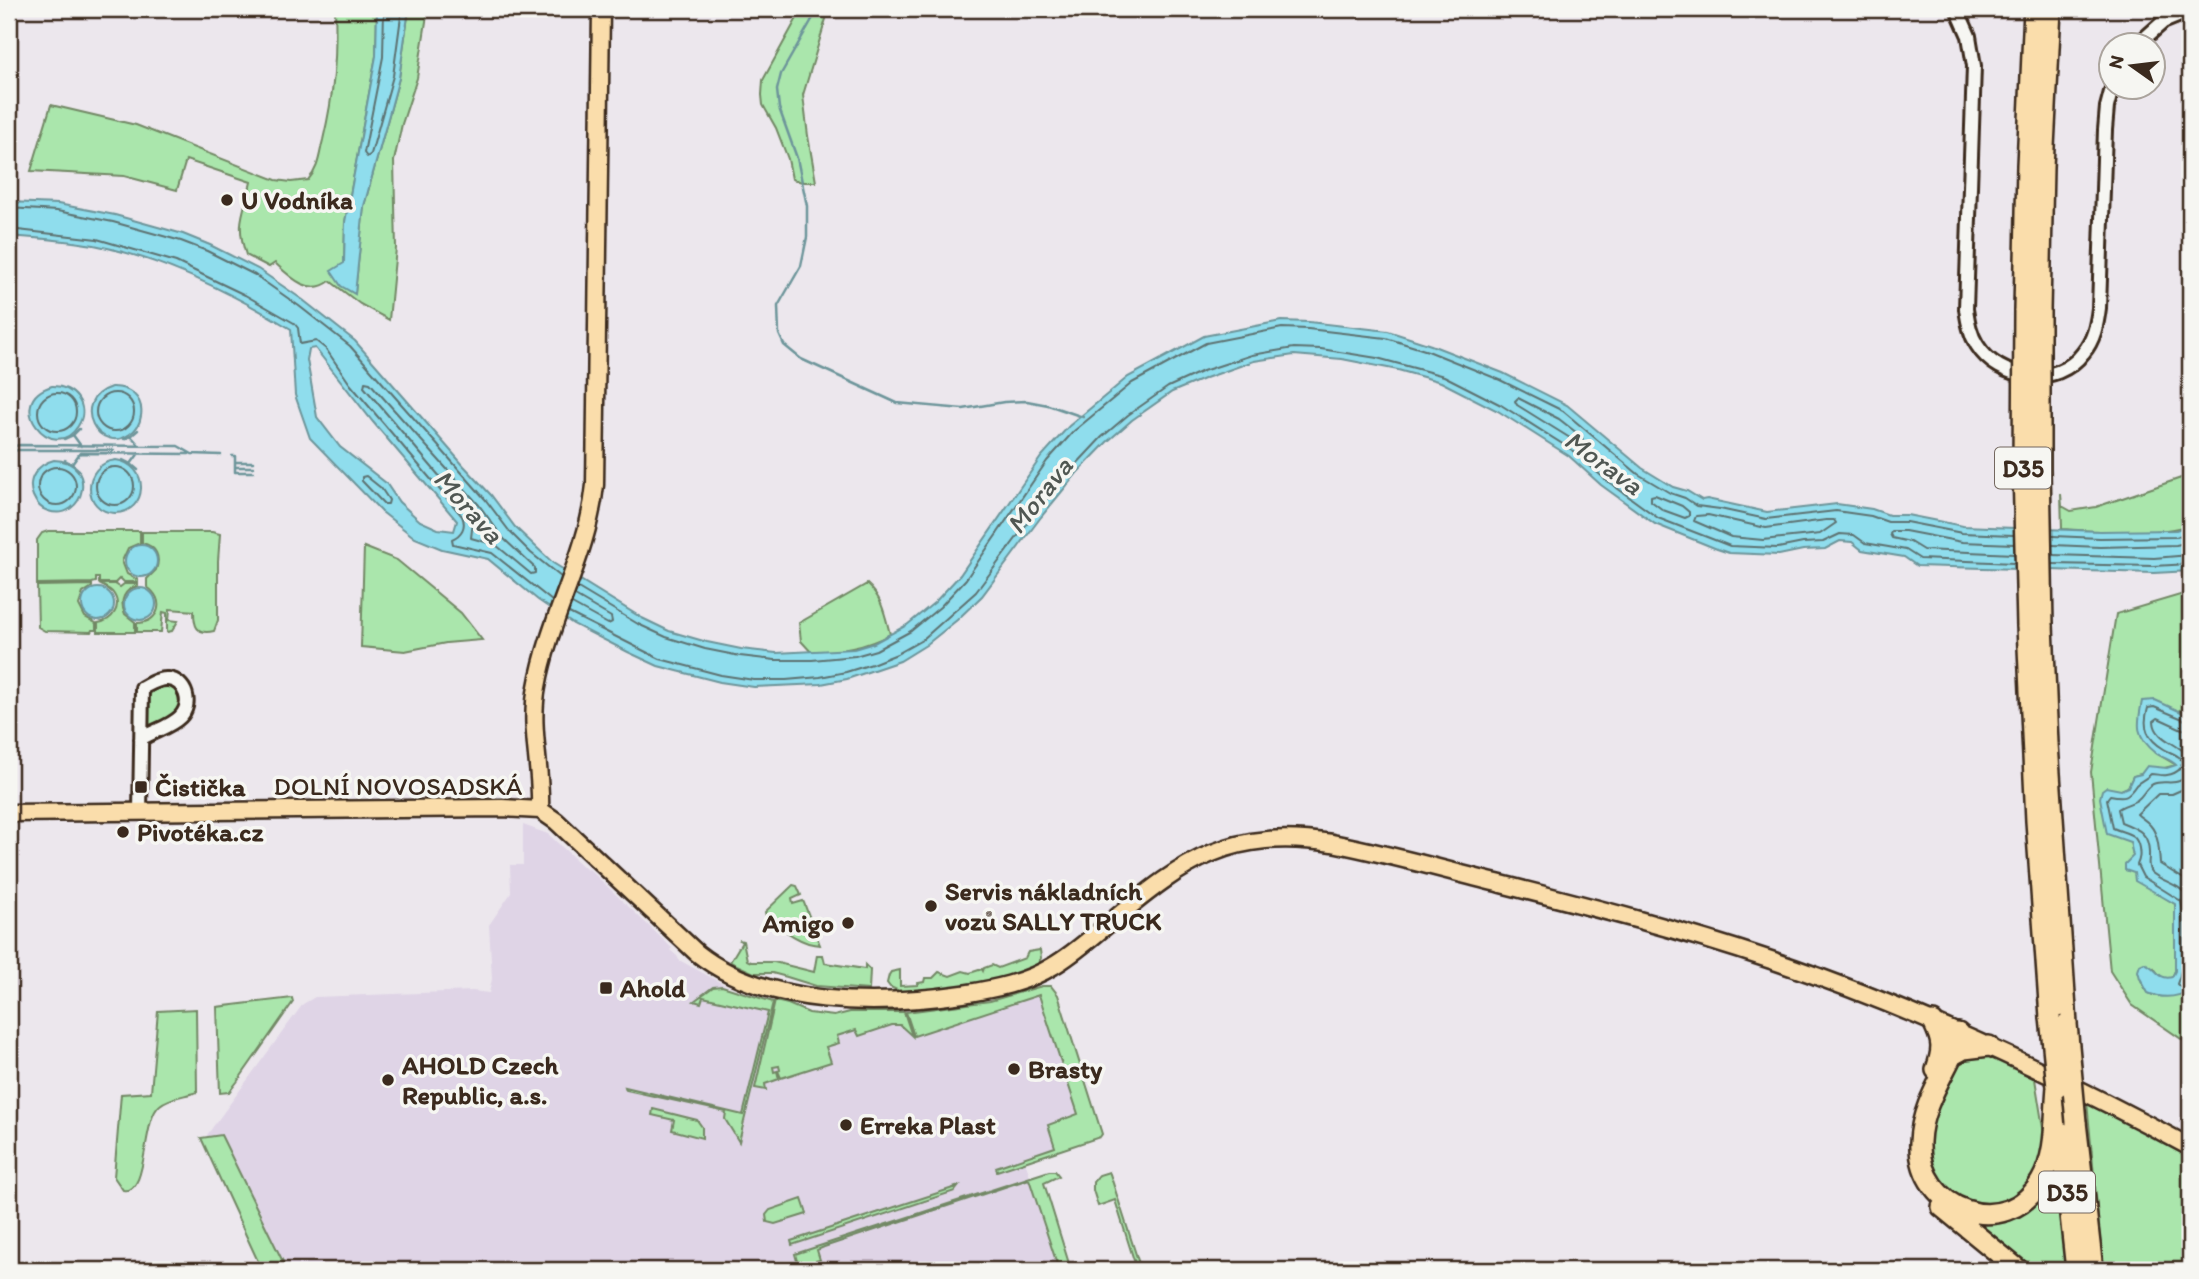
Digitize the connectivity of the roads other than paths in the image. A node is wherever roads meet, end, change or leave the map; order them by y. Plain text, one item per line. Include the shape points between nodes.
1 (601, 9) edge
2 (1957, 9) edge
3 (2034, 9) edge
4 (2051, 9) edge
5 (2190, 11) edge
6 (2152, 32) edge
7 (2110, 102) edge
8 (2032, 311) junction
9 (141, 739) junction
10 (540, 810) junction
11 (140, 812) junction
12 (9, 813) edge
13 (2058, 1021) junction
14 (1933, 1022) junction
15 (1958, 1033) junction
16 (1989, 1046) junction
17 (1947, 1056) junction
18 (2063, 1116) junction
19 (2190, 1147) edge
20 (2087, 1220) junction
21 (2019, 1270) edge
22 (2076, 1270) edge
23 (2093, 1270) edge
24 (2102, 1270) edge

1 - 10 main road via 594,495 534,701
2 - 7 street via 1969,36 1974,66 1966,309 1978,347 1992,363 2012,373 2062,371 2080,357 2094,334
3 - 8 highway, D35 via 2027,165
4 - 8 highway, D35
5 - 6 street
8 - 13 highway, D35, bridge via 2040,468 2035,626 2048,744
9 - 9 street via 184,712 186,694 178,682 159,680 142,688
9 - 11 street
10 - 11 main road, DOLNÍ NOVOSADSKÁ
10 - 14 main road, DOLNÍ NOVOSADSKÁ via 706,959 759,985 797,994 913,1000 993,988 1034,976 1193,862 1241,843 1298,839 1360,849 1673,929 1790,967
11 - 12 main road, DOLNÍ NOVOSADSKÁ
13 - 18 highway, D35, bridge
13 - 18 highway, D35, bridge via 2057,1087
14 - 15 main road, DOLNÍ NOVOSADSKÁ
14 - 17 highway
15 - 16 main road, DOLNÍ NOVOSADSKÁ
15 - 17 highway via 1948,1041
16 - 17 highway
16 - 19 main road, DOLNÍ NOVOSADSKÁ
17 - 18 highway via 1921,1129 1920,1151 1928,1181 1954,1206 1996,1213 2027,1199 2049,1164
17 - 21 highway via 1914,1136 1917,1171 1939,1205
18 - 20 highway, D35
18 - 22 highway, D35
20 - 23 highway, D35
20 - 24 highway

